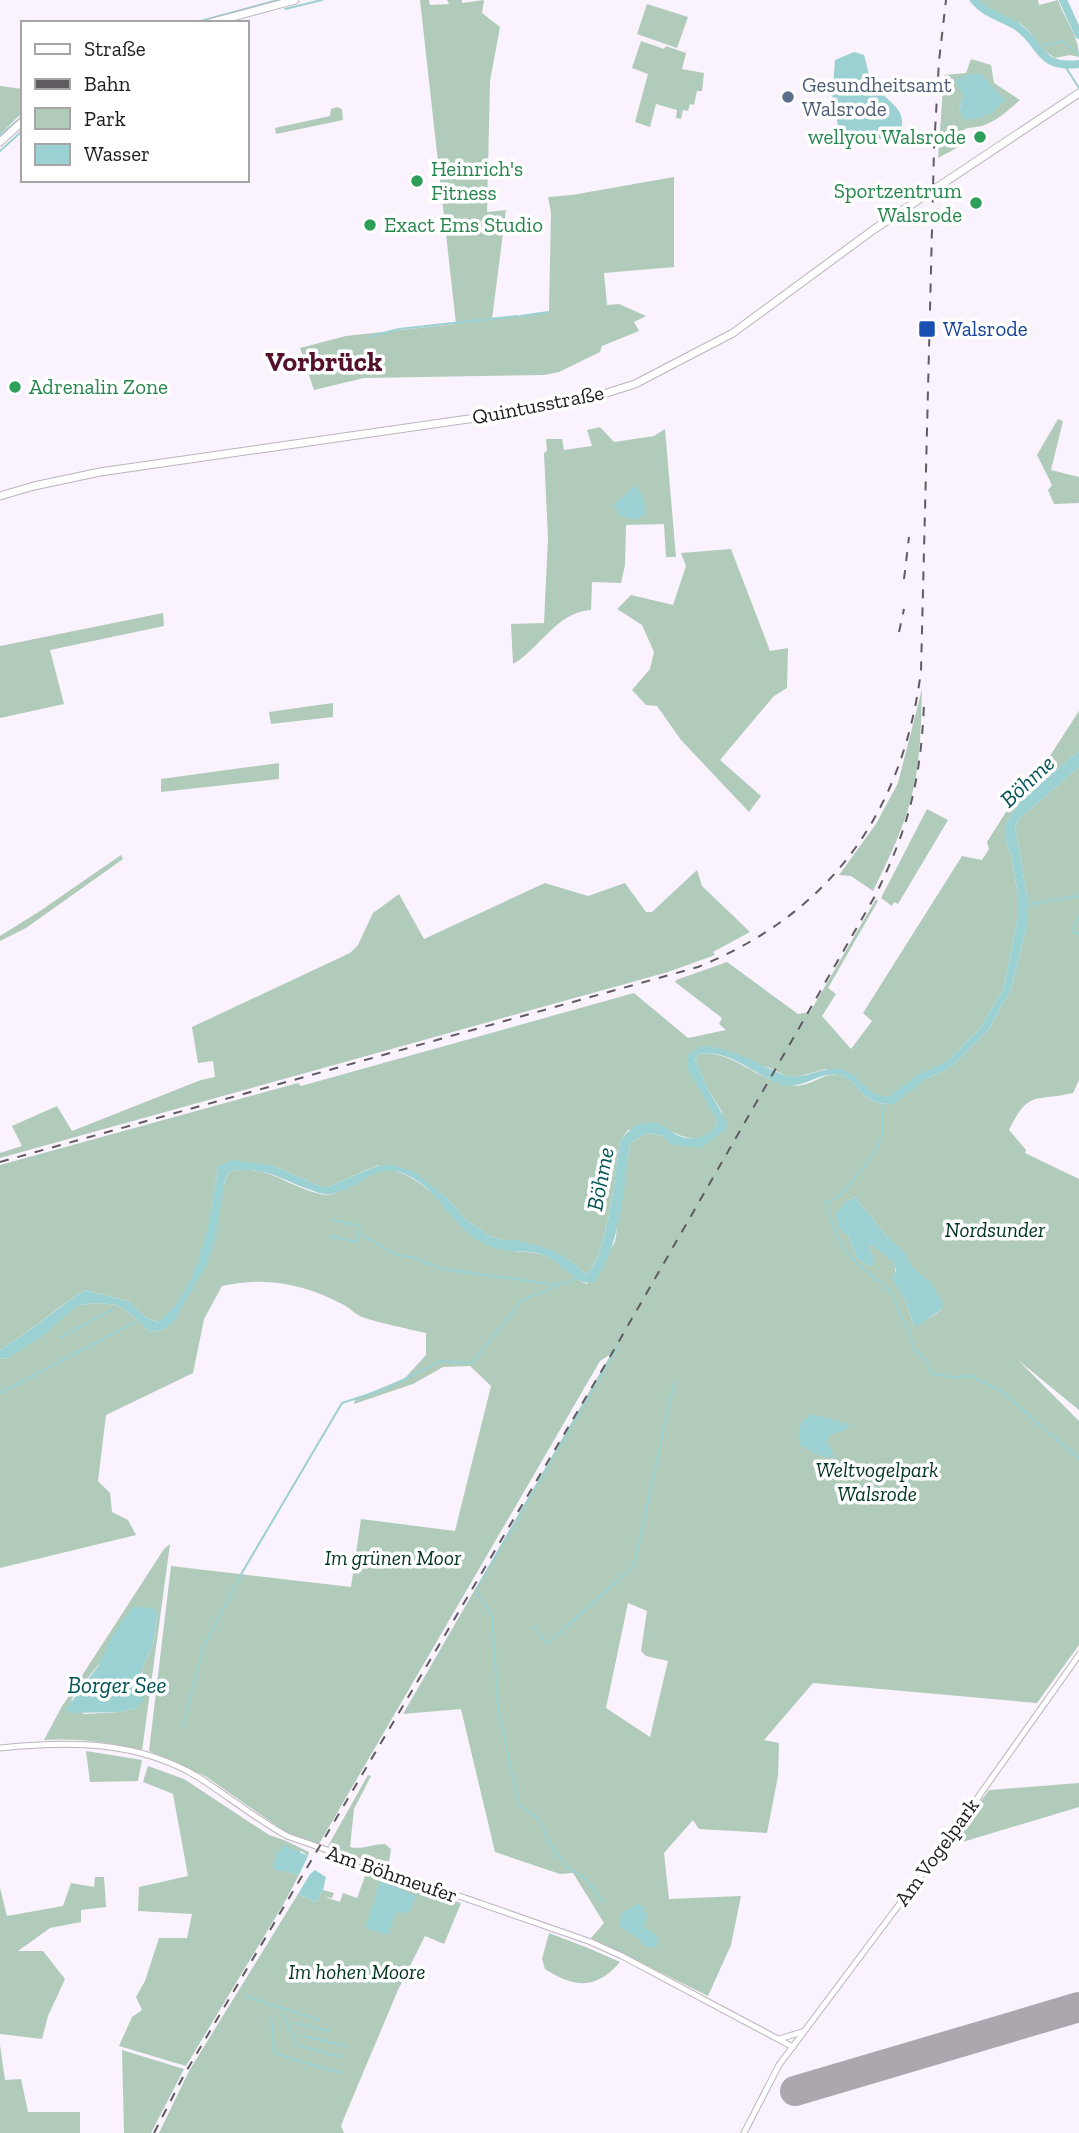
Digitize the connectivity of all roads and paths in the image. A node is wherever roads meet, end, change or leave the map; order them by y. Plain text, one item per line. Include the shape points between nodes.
1 (295, 0) edge
2 (217, 21) edge
3 (1076, 95) edge
4 (21, 123) edge
5 (0, 142) edge
6 (0, 496) edge
7 (1079, 1655) edge
8 (0, 1748) edge
9 (805, 2030) junction
10 (779, 2039) junction
11 (793, 2047) junction
12 (744, 2133) edge

1 - 2 main road
3 - 6 main road, Quintusstraße via 873,230 733,333 628,386 545,408 100,472
4 - 5 main road
7 - 9 street, Am Vogelpark
8 - 10 street, Am Böhmeufer via 87,1743 168,1763 287,1836 591,1942
9 - 10 street
9 - 11 street, Am Vogelpark
10 - 11 street, Am Böhmeufer
11 - 12 street, Am Vogelpark

